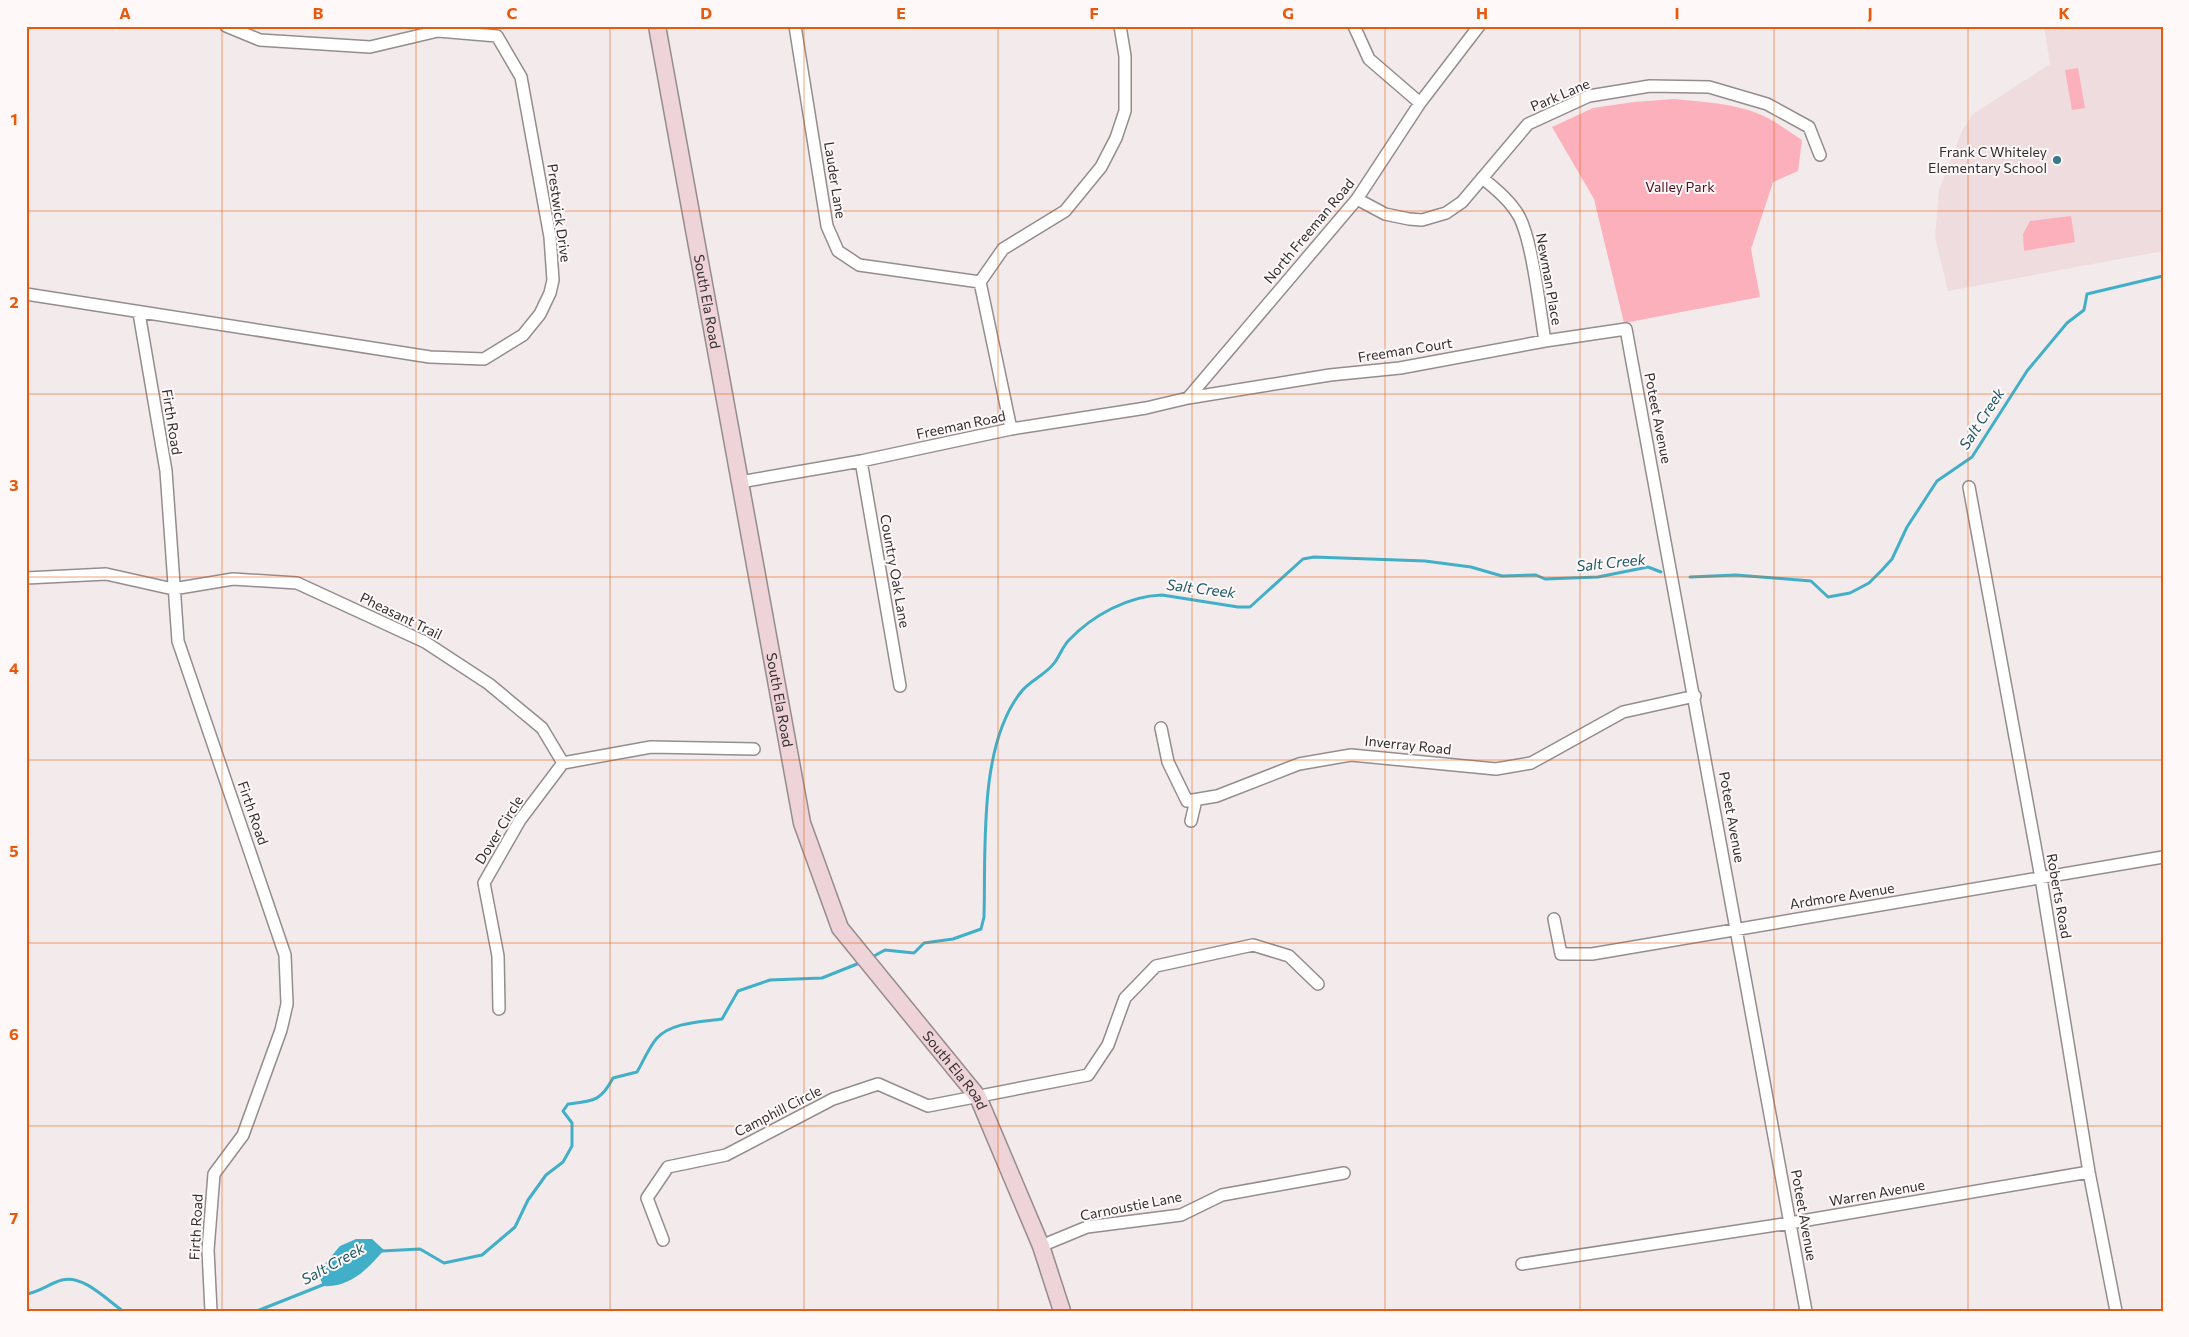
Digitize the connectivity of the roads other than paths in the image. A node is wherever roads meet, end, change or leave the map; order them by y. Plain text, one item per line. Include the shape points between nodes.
1 (226, 26) edge
2 (657, 26) edge
3 (795, 26) edge
4 (1120, 26) edge
5 (1354, 26) edge
6 (1479, 26) edge
7 (1420, 103) junction
8 (1820, 155) dead end
9 (1482, 178) junction
10 (1358, 199) junction
11 (980, 282) junction
12 (26, 294) edge
13 (139, 313) junction
14 (1626, 328) joint
15 (1545, 341) junction
16 (1188, 398) junction
17 (1011, 429) junction
18 (861, 461) junction
19 (740, 482) junction
20 (1969, 487) dead end
21 (26, 578) edge
22 (173, 589) junction
23 (900, 686) dead end
24 (1695, 696) junction
25 (1161, 728) dead end
26 (754, 749) dead end
27 (563, 763) junction
28 (1196, 800) junction
29 (1191, 820) dead end
30 (2163, 857) edge
31 (2041, 878) junction
32 (1554, 919) dead end
33 (1737, 928) junction
34 (1318, 984) dead end
35 (499, 1009) dead end
36 (978, 1096) junction
37 (2089, 1172) junction
38 (1344, 1173) dead end
39 (1790, 1223) junction
40 (663, 1240) dead end
41 (1041, 1246) junction
42 (1522, 1264) dead end
43 (211, 1311) edge
44 (1062, 1311) edge
45 (1806, 1311) edge
46 (2116, 1311) edge

1 - 13 street, Prestwick Drive via 260,40 370,47 438,31 497,36 521,77 550,237 553,280 550,293 540,314 524,335 484,359 430,358
2 - 19 main road, South Ela Road
3 - 11 street, Lauder Lane via 827,226 838,251 859,265
4 - 11 street via 1125,56 1125,111 1101,167 1065,211 1004,249
5 - 7 street via 1369,59
6 - 7 street, North Freeman Road
7 - 10 street, North Freeman Road
8 - 9 street, Park Lane via 1809,127 1767,104 1709,87 1650,86 1589,96 1528,124
9 - 10 street, Park Lane via 1462,202 1446,213 1422,220 1385,214
9 - 15 street, Newman Place via 1518,214 1526,232
10 - 16 street, North Freeman Road
11 - 17 street
12 - 13 street
13 - 22 street, Firth Road via 166,471
14 - 15 street, Freeman Court
14 - 24 street, Poteet Avenue
15 - 16 street, Freeman Court via 1400,368 1330,375
16 - 17 street, Freeman Road via 1146,408
17 - 18 street, Freeman Road
18 - 19 street, Freeman Road
18 - 23 street, Country Oak Lane
19 - 36 main road, South Ela Road via 802,824 840,928
20 - 31 street, Roberts Road
21 - 22 street, Pheasant Trail via 106,574
22 - 27 street, Pheasant Trail via 232,578 297,584 425,642 489,684 542,728
22 - 43 street, Firth Road via 178,641 285,955 286,1004 281,1030 243,1135 214,1174 208,1250
24 - 28 street, Inverray Road via 1623,712 1531,764 1496,769 1351,755 1299,764 1217,796
24 - 33 street, Poteet Avenue
25 - 28 street via 1172,770 1187,801
26 - 27 street via 651,747
27 - 35 street, Dover Circle via 520,820 484,883 498,956
28 - 29 street
30 - 31 street, Ardmore Avenue
31 - 33 street, Ardmore Avenue
31 - 37 street, Roberts Road
32 - 33 street, Ardmore Avenue via 1561,954 1592,954
33 - 39 street, Poteet Avenue
34 - 36 street via 1289,956 1253,945 1156,966 1125,998 1108,1045 1088,1075
36 - 40 street, Camphill Circle via 928,1106 878,1084 833,1099 726,1155 668,1167 647,1198
36 - 41 main road, South Ela Road
37 - 39 street, Warren Avenue
37 - 46 street, Roberts Road
38 - 41 street, Carnoustie Lane via 1222,1195 1182,1215 1087,1227
39 - 42 street, Warren Avenue
39 - 45 street, Poteet Avenue
41 - 44 main road, South Ela Road

